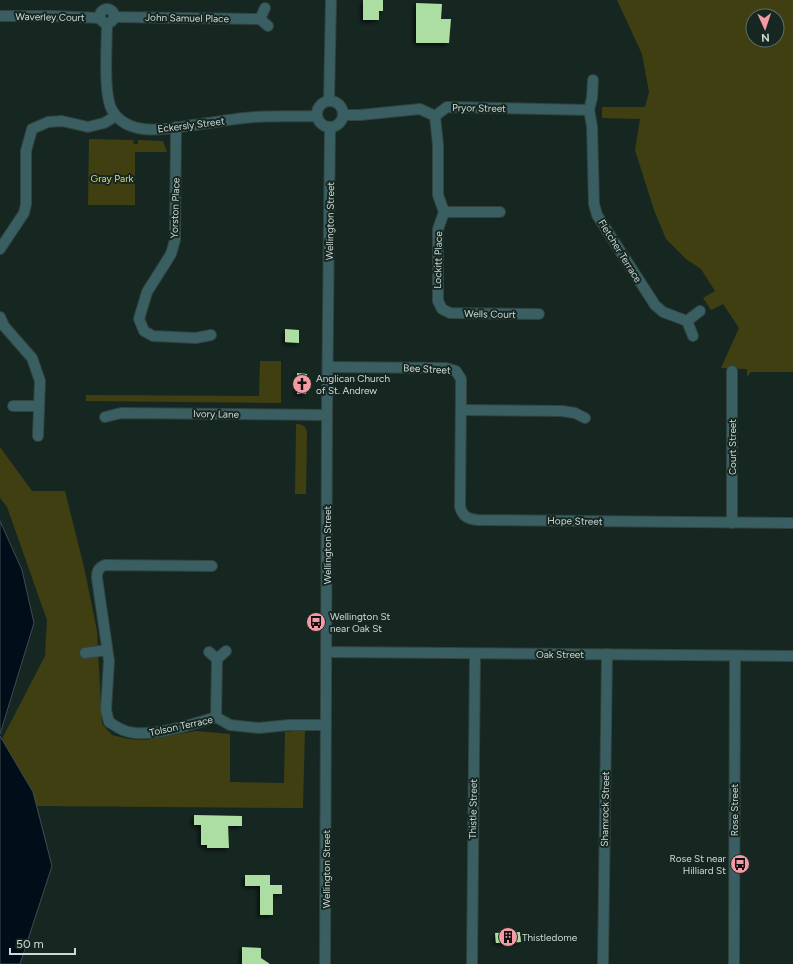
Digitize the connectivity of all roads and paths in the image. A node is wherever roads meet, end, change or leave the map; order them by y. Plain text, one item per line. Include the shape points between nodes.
1 (331, 0) edge
2 (108, 4) edge
3 (265, 8) dead end
4 (0, 16) edge
5 (107, 19) junction
6 (260, 19) junction
7 (268, 26) dead end
8 (593, 80) dead end
9 (329, 101) junction
10 (588, 110) junction
11 (343, 115) junction
12 (116, 116) junction
13 (317, 116) junction
14 (435, 116) junction
15 (330, 127) junction
16 (176, 128) junction
17 (444, 212) junction
18 (500, 212) dead end
19 (0, 249) edge
20 (442, 309) joint
21 (700, 311) dead end
22 (539, 314) dead end
23 (0, 317) edge
24 (687, 321) junction
25 (211, 335) dead end
26 (693, 336) dead end
27 (328, 368) junction
28 (732, 371) dead end
29 (13, 406) dead end
30 (39, 406) junction
31 (461, 410) junction
32 (327, 415) junction
33 (105, 417) dead end
34 (586, 418) dead end
35 (38, 436) dead end
36 (732, 523) junction
37 (793, 523) edge
38 (212, 566) dead end
39 (107, 650) junction
40 (226, 651) dead end
41 (327, 652) junction
42 (85, 653) dead end
43 (475, 654) junction
44 (607, 654) junction
45 (735, 656) junction
46 (793, 656) edge
47 (216, 717) junction
48 (326, 725) junction
49 (325, 964) edge
50 (472, 964) edge
51 (603, 964) edge
52 (734, 964) edge

1 - 9 street
2 - 5 street via 100,15
3 - 6 street
4 - 5 street, Waverley Court
5 - 6 street, John Samuel Place
5 - 12 street via 107,96
6 - 7 street
8 - 10 street
9 - 11 street via 339,105
9 - 13 street via 320,106
10 - 14 street, Pryor Street via 447,107
10 - 24 street, Fletcher Terrace via 592,126 594,204 597,215 655,306 663,312
11 - 14 street via 420,109
11 - 15 street via 339,123
12 - 16 street, Eckersly Street via 130,126 141,129
12 - 19 street via 104,123 88,127 62,121 48,122 32,129 26,151 24,213
13 - 15 street via 322,124
13 - 16 street, Eckersly Street via 246,118
14 - 17 street via 438,195
15 - 27 street, Wellington Street
16 - 25 street, Yorston Place via 175,240 171,254 147,292 139,319 144,331 153,336 196,338
17 - 18 street
17 - 20 street, Lockitt Place via 438,229 438,301
20 - 22 street, Wells Court via 450,314
21 - 24 street
23 - 30 street via 4,326 32,358 40,381
24 - 26 street
27 - 31 street, Bee Street via 453,369 461,379
27 - 32 street, Wellington Street
28 - 36 street, Court Street
29 - 30 street
30 - 35 street
31 - 34 street via 562,411
31 - 36 street, Hope Street via 460,507 463,514 470,519
32 - 33 street, Ivory Lane via 121,413
32 - 41 street, Wellington Street
36 - 37 street, Hope Street
38 - 39 street, Tolson Terrace via 100,567 97,578
39 - 42 street
39 - 47 street, Tolson Terrace via 109,661 106,710 110,722 124,731 149,734
40 - 47 street via 213,655
41 - 43 street, Oak Street
41 - 48 street, Wellington Street
43 - 44 street, Oak Street
43 - 50 street, Thistle Street
44 - 45 street, Oak Street
44 - 51 street, Shamrock Street
45 - 46 street, Oak Street
45 - 52 street, Rose Street
47 - 48 street, Tolson Terrace via 230,724 260,728
48 - 49 street, Wellington Street

